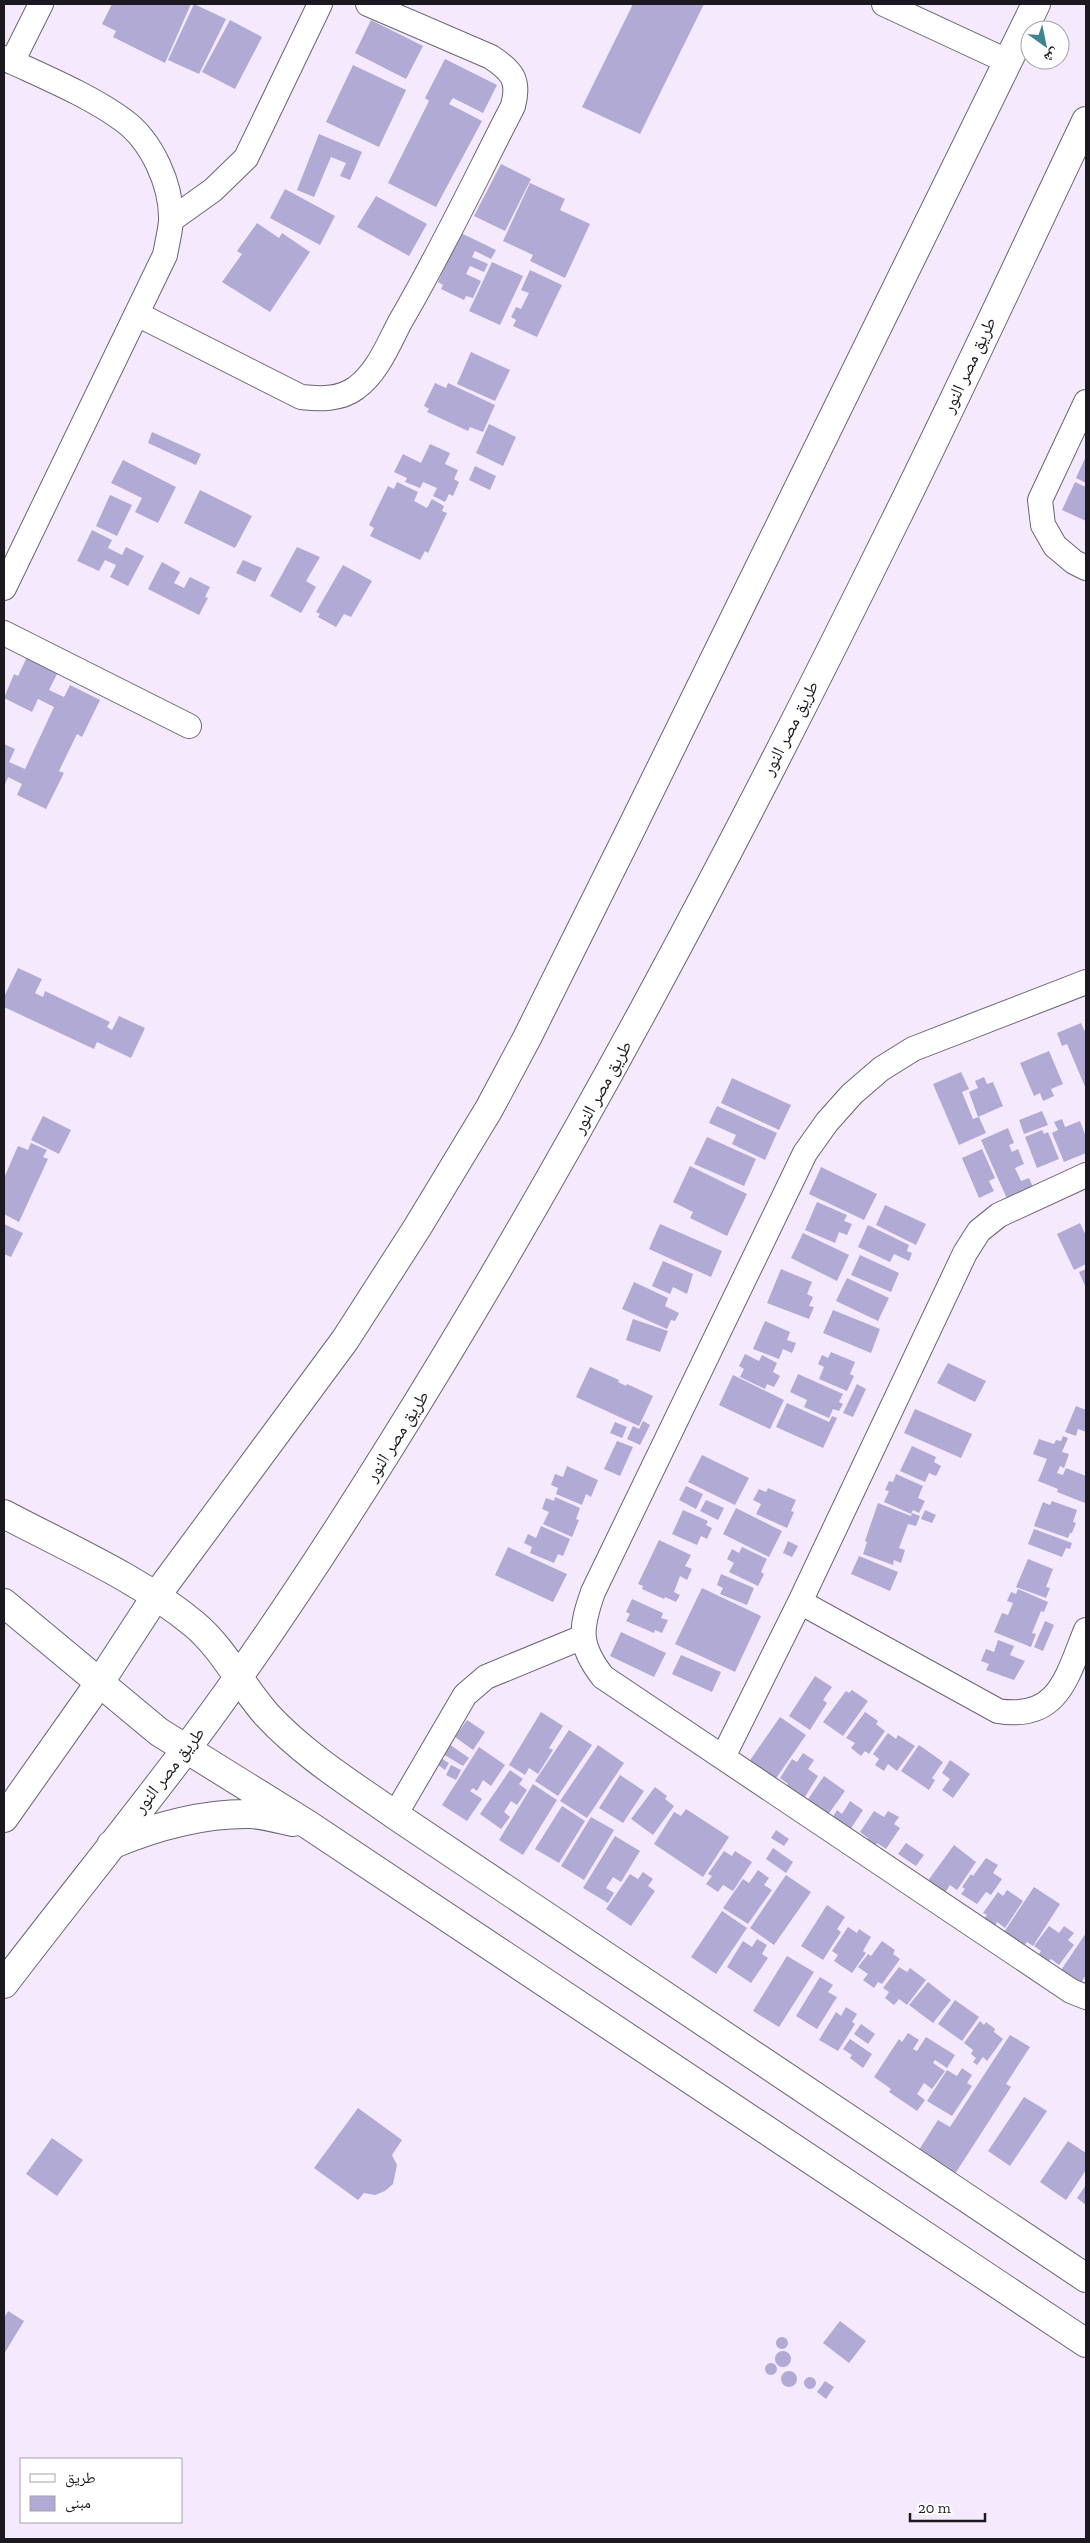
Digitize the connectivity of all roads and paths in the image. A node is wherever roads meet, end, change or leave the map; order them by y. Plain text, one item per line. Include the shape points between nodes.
1 (40, 4) edge
2 (320, 4) edge
3 (368, 4) edge
4 (884, 4) edge
5 (1036, 4) edge
6 (8, 60) edge
7 (1009, 62) junction
8 (1086, 121) edge
9 (171, 220) junction
10 (137, 314) junction
11 (1086, 402) edge
12 (1086, 568) edge
13 (4, 588) edge
14 (4, 633) edge
15 (188, 726) dead end
16 (1086, 982) edge
17 (1086, 1175) edge
18 (4, 1514) edge
19 (156, 1596) junction
20 (4, 1602) edge
21 (800, 1602) junction
22 (1086, 1630) edge
23 (583, 1637) junction
24 (238, 1678) junction
25 (100, 1682) junction
26 (187, 1748) junction
27 (723, 1758) junction
28 (395, 1815) junction
29 (4, 1818) edge
30 (307, 1824) junction
31 (110, 1846) junction
32 (4, 1984) edge
33 (1086, 1997) edge
34 (1086, 2278) edge
35 (1086, 2343) edge

1 - 6 street
2 - 9 street via 246,158 214,190
3 - 10 street via 491,57 514,77 517,92 513,106 418,292 371,374 355,389 334,397 301,397
4 - 7 street
5 - 7 street
6 - 9 street via 124,120 149,148 165,182
7 - 19 street via 636,819 489,1109 346,1340
8 - 24 street, طريق مصر النور via 875,560 638,1022 568,1149 384,1458
9 - 10 street via 166,255
10 - 13 street
11 - 12 street via 1040,500 1043,525 1055,546
14 - 15 street
16 - 23 street via 914,1049 881,1069 826,1122 805,1153 593,1592 585,1614
17 - 21 street via 999,1215 979,1231 965,1253
18 - 19 street
19 - 24 street via 194,1624 219,1649
19 - 25 street
20 - 25 street
21 - 22 street via 998,1712 1016,1714 1032,1712 1048,1704 1060,1691
21 - 27 street
23 - 27 street via 589,1659 603,1677
23 - 28 street via 486,1677 465,1696
24 - 26 street, طريق مصر النور
24 - 28 street via 300,1747
25 - 26 street via 133,1713
25 - 29 street
26 - 30 street
26 - 31 street, طريق مصر النور
27 - 33 street via 1071,1991
28 - 34 street
30 - 31 street via 252,1814 210,1816 142,1832
30 - 35 street
31 - 32 street, طريق مصر النور

